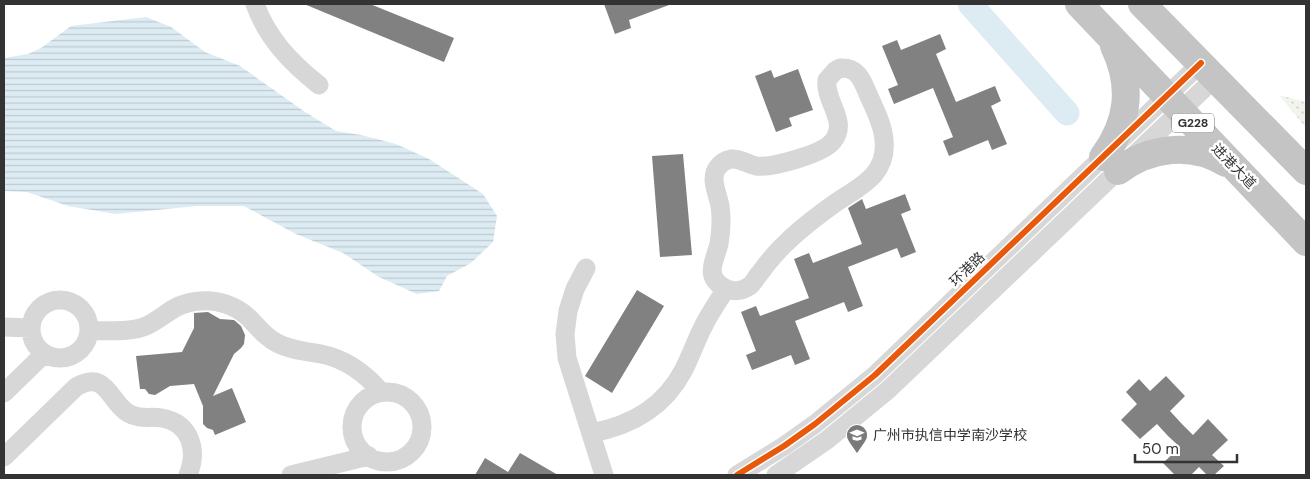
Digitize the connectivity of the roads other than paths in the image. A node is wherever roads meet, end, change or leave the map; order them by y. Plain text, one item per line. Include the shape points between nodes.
1 (255, 4) edge
2 (1079, 4) edge
3 (1142, 4) edge
4 (1099, 24) junction
5 (1208, 70) junction
6 (319, 85) dead end
7 (1174, 103) junction
8 (1104, 171) junction
9 (1306, 171) edge
10 (1244, 176) junction
11 (1306, 242) edge
12 (586, 268) dead end
13 (726, 289) junction
14 (4, 327) edge
15 (31, 328) junction
16 (89, 331) junction
17 (44, 354) junction
18 (74, 355) junction
19 (82, 384) junction
20 (381, 392) junction
21 (4, 393) edge
22 (591, 433) junction
23 (4, 456) edge
24 (369, 456) junction
25 (188, 475) edge
26 (291, 475) edge
27 (604, 475) edge
28 (736, 475) edge
29 (776, 475) edge

1 - 6 street via 283,53
2 - 4 highway, 进港大道 / G228
3 - 5 highway
4 - 7 highway, 进港大道 / G228
4 - 8 highway via 1114,45 1126,81 1122,121
5 - 7 street, 环港路
5 - 9 highway
7 - 8 street, 环港路
7 - 10 highway, 进港大道 / G228
8 - 10 highway via 1146,155 1177,149 1213,156
8 - 28 street, 环港路 via 875,375 807,429
8 - 29 street, 环港路 via 888,390 827,440
10 - 11 highway, 进港大道 / G228
12 - 22 street via 568,311 566,334 568,358
13 - 13 street via 714,279 712,272 721,220 714,183 718,167 732,159 756,166 780,165 833,142 839,126 827,80 840,68 853,70 861,79 882,130 884,150 878,169 866,184 820,213 787,242 748,287 733,291
13 - 22 street via 704,324 682,372 663,398 637,418 615,428
14 - 15 street
15 - 16 street via 40,308 61,300 82,310
15 - 17 street via 34,343
16 - 18 street via 85,345
16 - 20 street via 135,329 147,326 170,309 186,303 218,302 247,316 272,341 290,349 322,354 347,363
17 - 18 street via 59,359
17 - 21 street
18 - 19 street
19 - 23 street
19 - 25 street via 93,382 109,390 120,407 131,415 167,419 181,427 192,448
20 - 24 street via 360,405 353,420 357,444
20 - 24 street via 397,394 412,402 420,416 421,433 414,448 401,458 385,461
22 - 27 street
24 - 26 street

